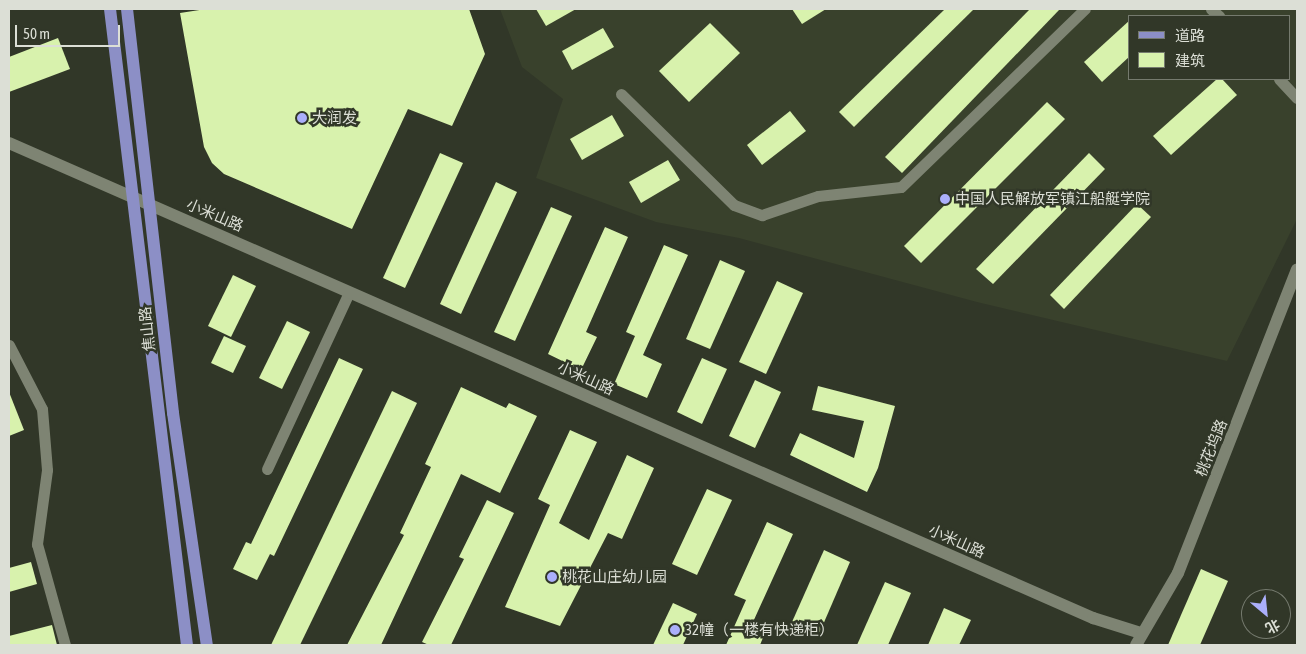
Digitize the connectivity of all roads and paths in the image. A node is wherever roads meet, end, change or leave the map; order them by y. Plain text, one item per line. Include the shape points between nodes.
1 (110, 9) edge
2 (127, 9) edge
3 (1085, 9) edge
4 (1280, 80) edge
5 (621, 94) dead end
6 (1297, 98) edge
7 (9, 143) edge
8 (130, 196) junction
9 (150, 205) junction
10 (1297, 269) edge
11 (349, 292) junction
12 (9, 345) edge
13 (267, 469) dead end
14 (1138, 639) edge
15 (65, 645) edge
16 (187, 645) edge
17 (207, 645) edge

1 - 8 main road, 焦山路
2 - 9 main road, 焦山路
3 - 5 street via 901,186 818,196 762,215 734,205
4 - 6 street
7 - 8 street, 小米山路
8 - 9 street, 小米山路
8 - 16 main road, 焦山路
9 - 11 street, 小米山路
9 - 17 main road, 焦山路 via 173,412
10 - 14 street, 桃花坞路 via 1178,573
11 - 13 street
11 - 14 street, 小米山路
12 - 15 street via 42,409 48,470 37,544

